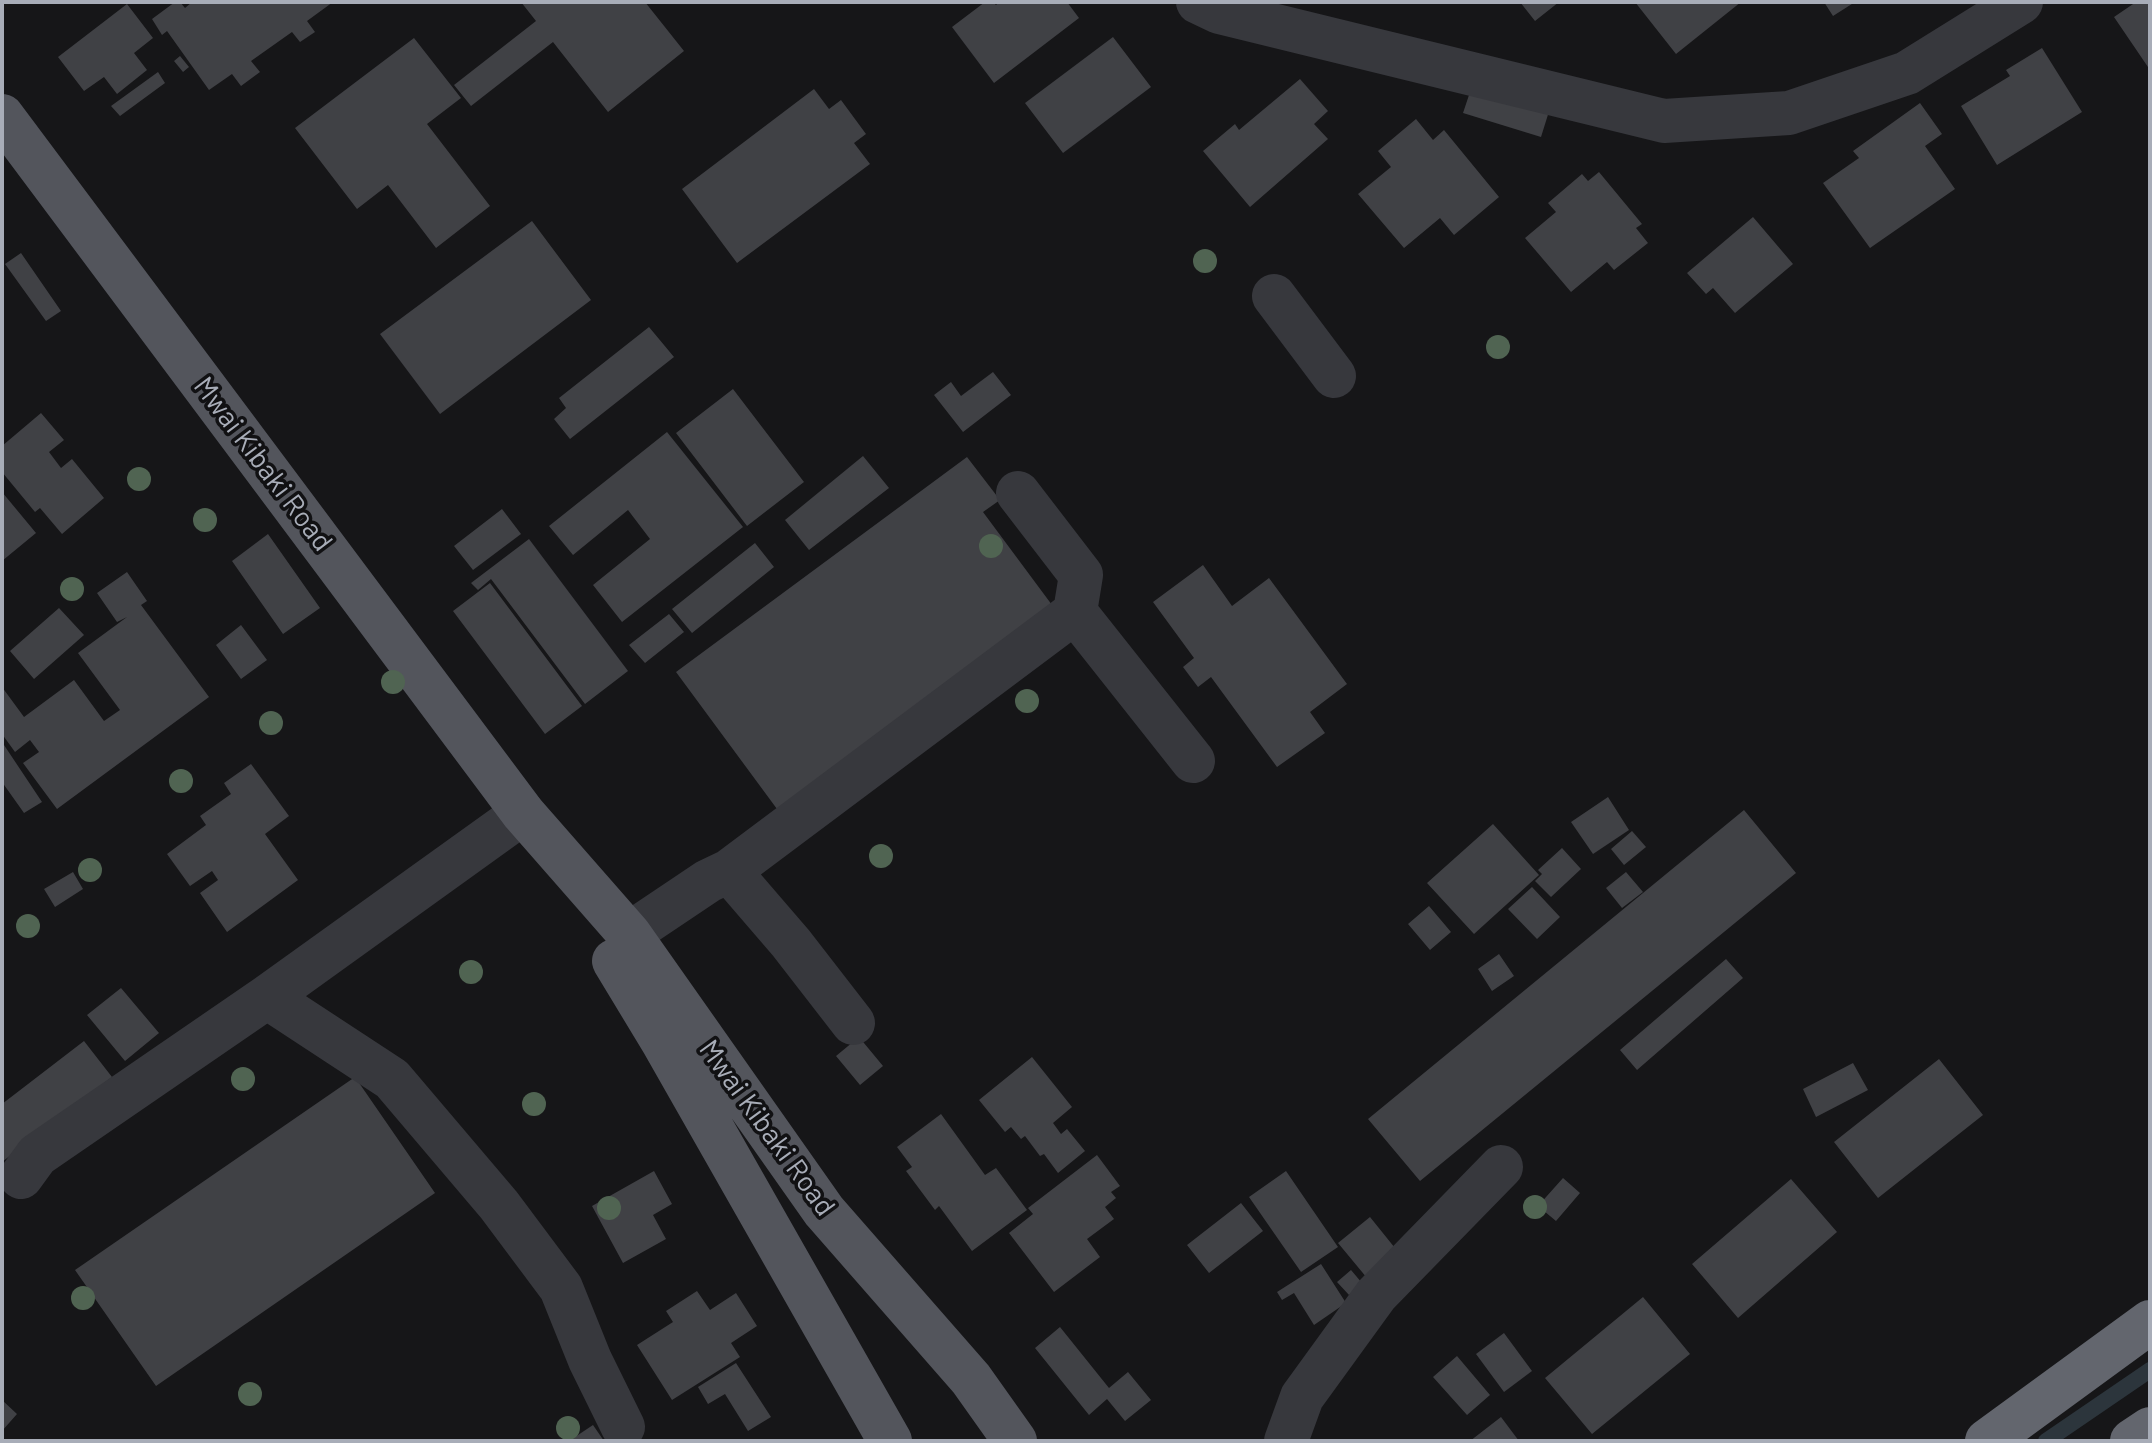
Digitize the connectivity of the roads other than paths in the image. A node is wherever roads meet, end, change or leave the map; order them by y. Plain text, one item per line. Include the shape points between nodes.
1 (1198, 2) edge
2 (2021, 2) edge
3 (2, 116) edge
4 (1274, 296) dead end
5 (1334, 376) dead end
6 (1018, 493) dead end
7 (1075, 612) junction
8 (1193, 761) dead end
9 (523, 813) junction
10 (729, 871) junction
11 (629, 934) junction
12 (267, 997) junction
13 (853, 1023) dead end
14 (1501, 1167) dead end
15 (21, 1177) dead end
16 (2150, 1322) edge
17 (623, 1427) dead end
18 (2150, 1429) edge
19 (890, 1441) edge
20 (1015, 1441) edge
21 (1286, 1441) edge
22 (1987, 1441) edge
23 (2132, 1441) edge

1 - 2 street via 1219,12 1664,121 1789,113 1907,73
3 - 9 main road, Mwai Kibaki Road
4 - 5 street
6 - 7 street via 1081,575
7 - 8 street
7 - 10 street
9 - 11 main road, Mwai Kibaki Road
9 - 12 street
9 - 19 main road, Mwai Kibaki Road via 663,1042
10 - 11 street
10 - 13 street
11 - 20 main road, Mwai Kibaki Road via 824,1211 971,1379
12 - 15 street via 37,1155
12 - 17 street via 392,1079 499,1205 561,1288
14 - 21 street via 1376,1295 1302,1397
16 - 22 highway
18 - 23 highway

